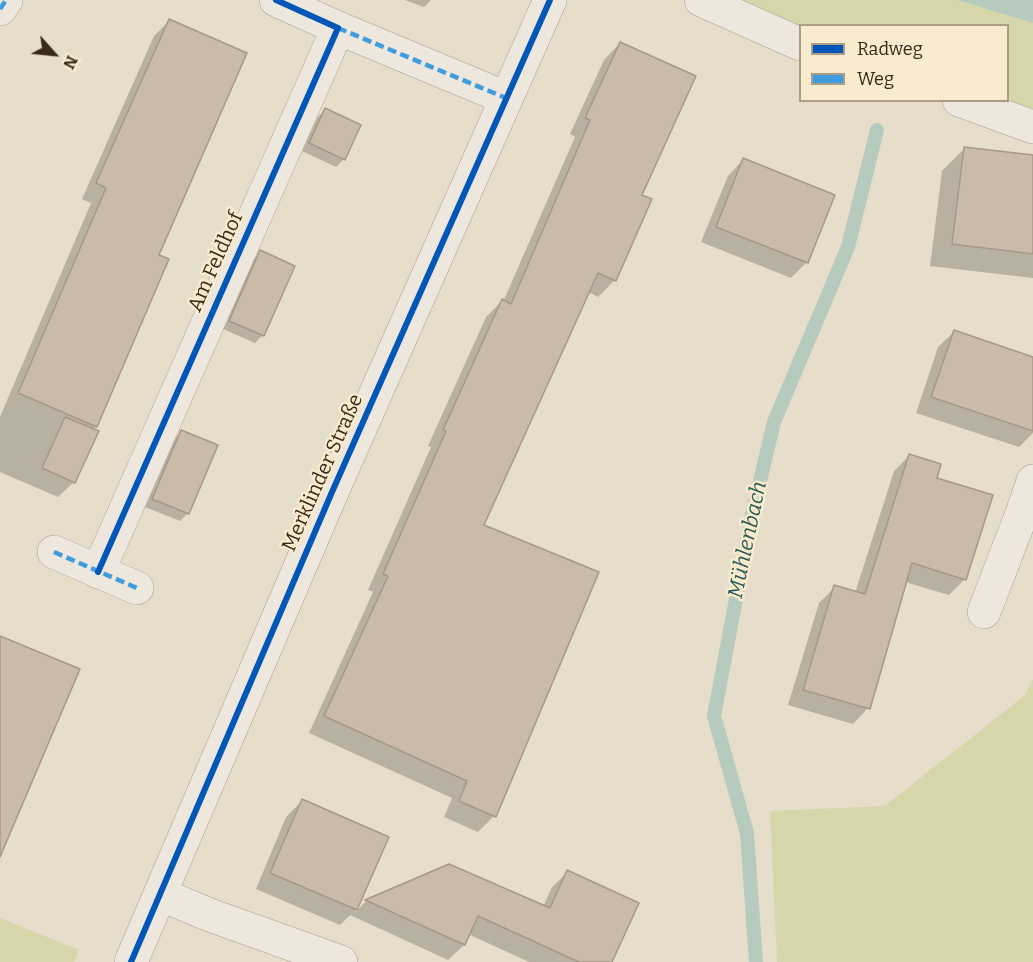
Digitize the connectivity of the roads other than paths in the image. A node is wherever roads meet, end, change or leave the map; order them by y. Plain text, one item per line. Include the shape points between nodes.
1 (6, 0) edge
2 (276, 0) edge
3 (549, 0) edge
4 (701, 0) edge
5 (0, 9) edge
6 (338, 28) junction
7 (799, 43) edge
8 (506, 98) junction
9 (964, 102) edge
10 (1033, 127) edge
11 (1033, 481) edge
12 (54, 552) dead end
13 (98, 572) junction
14 (137, 588) dead end
15 (984, 612) dead end
16 (160, 894) junction
17 (131, 962) edge
18 (341, 962) edge

1 - 5 street
2 - 6 street
3 - 8 street, Merklinder Straße
4 - 7 street
6 - 8 street
6 - 13 street, Am Feldhof
8 - 16 street, Merklinder Straße
9 - 10 street
11 - 15 street
12 - 13 street
13 - 14 street
16 - 17 street, Merklinder Straße
16 - 18 street

